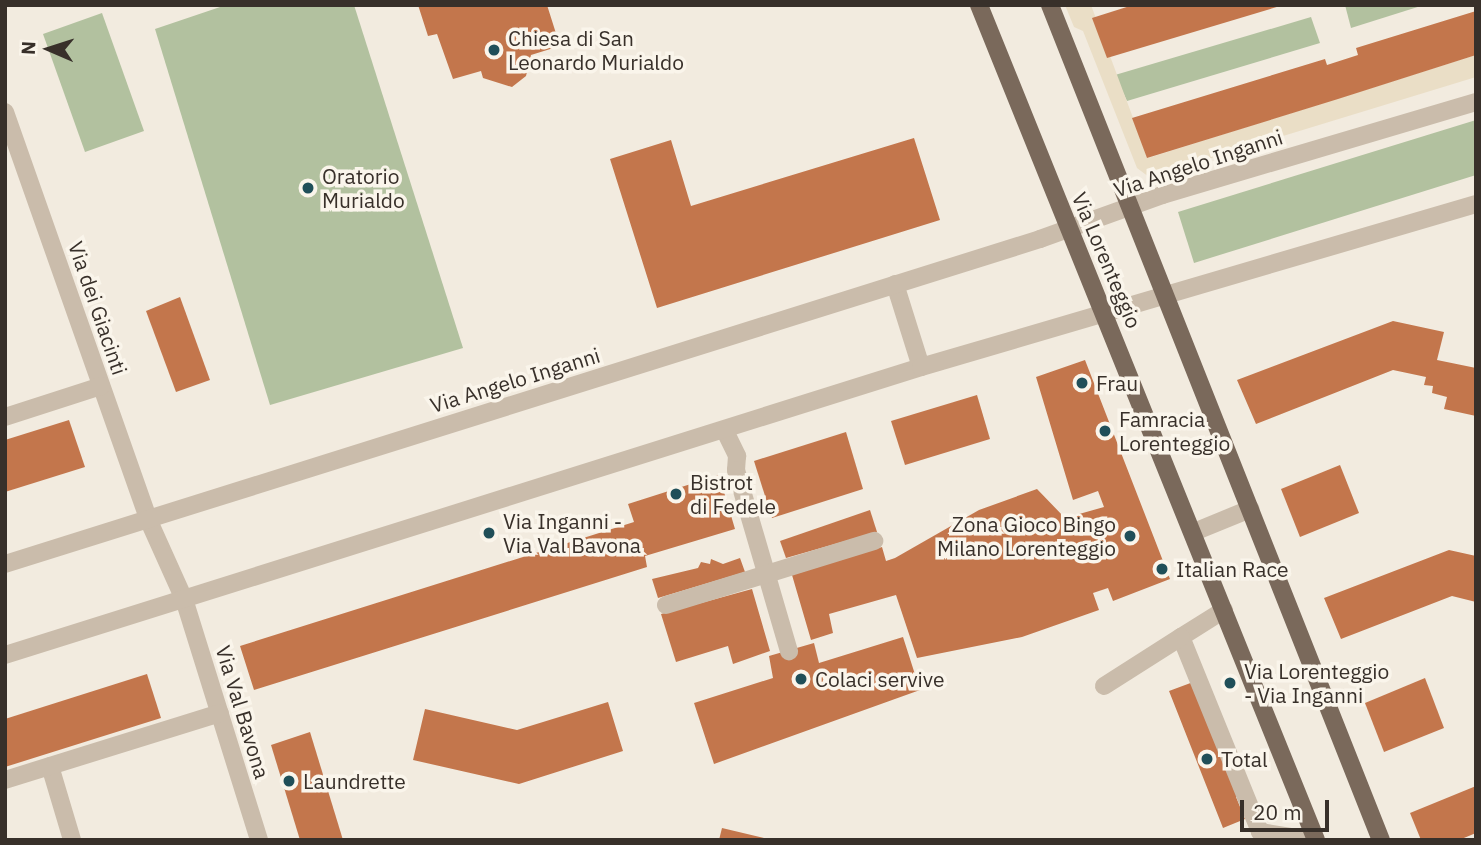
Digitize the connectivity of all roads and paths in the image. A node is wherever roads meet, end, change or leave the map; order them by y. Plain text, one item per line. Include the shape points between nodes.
1 (979, 5) edge
2 (1051, 5) edge
3 (1476, 103) edge
4 (5, 111) edge
5 (1476, 204) edge
6 (1130, 207) junction
7 (1068, 230) junction
8 (895, 284) junction
9 (1167, 298) junction
10 (1105, 313) junction
11 (921, 367) junction
12 (101, 386) junction
13 (5, 417) edge
14 (725, 431) junction
15 (1250, 509) junction
16 (148, 519) junction
17 (1194, 532) junction
18 (874, 541) dead end
19 (5, 564) edge
20 (769, 574) junction
21 (184, 599) junction
22 (666, 605) dead end
23 (1224, 610) junction
24 (1181, 637) junction
25 (789, 651) dead end
26 (5, 655) edge
27 (1104, 686) dead end
28 (220, 713) junction
29 (50, 766) junction
30 (5, 780) edge
31 (1259, 836) edge
32 (72, 840) edge
33 (260, 840) edge
34 (1310, 840) edge
35 (1316, 840) edge
36 (1381, 840) edge

1 - 7 main road, Via Lorenteggio
2 - 6 main road, Via Lorenteggio
3 - 6 street, Via Angelo Inganni
4 - 12 street, Via dei Giacinti
5 - 9 street
6 - 7 street, Via Angelo Inganni
6 - 9 main road, Via Lorenteggio
7 - 8 street, Via Angelo Inganni
7 - 10 main road, Via Lorenteggio
8 - 11 street
8 - 16 street, Via Angelo Inganni
9 - 10 street
9 - 15 main road, Via Lorenteggio
10 - 11 street
10 - 17 main road, Via Lorenteggio
11 - 14 street
12 - 13 street
12 - 16 street, Via dei Giacinti
14 - 20 street via 737,456 737,470
14 - 21 street
15 - 17 street
15 - 36 main road, Via Lorenteggio
16 - 19 street, Via Angelo Inganni
16 - 21 street
17 - 23 main road, Via Lorenteggio
18 - 20 street
20 - 22 street
20 - 25 street
21 - 26 street
21 - 28 street, Via Val Bavona
23 - 24 street
23 - 35 main road, Via Lorenteggio
24 - 27 street
24 - 31 street
28 - 29 street
28 - 33 street, Via Val Bavona
29 - 30 street
29 - 32 street
31 - 34 street

